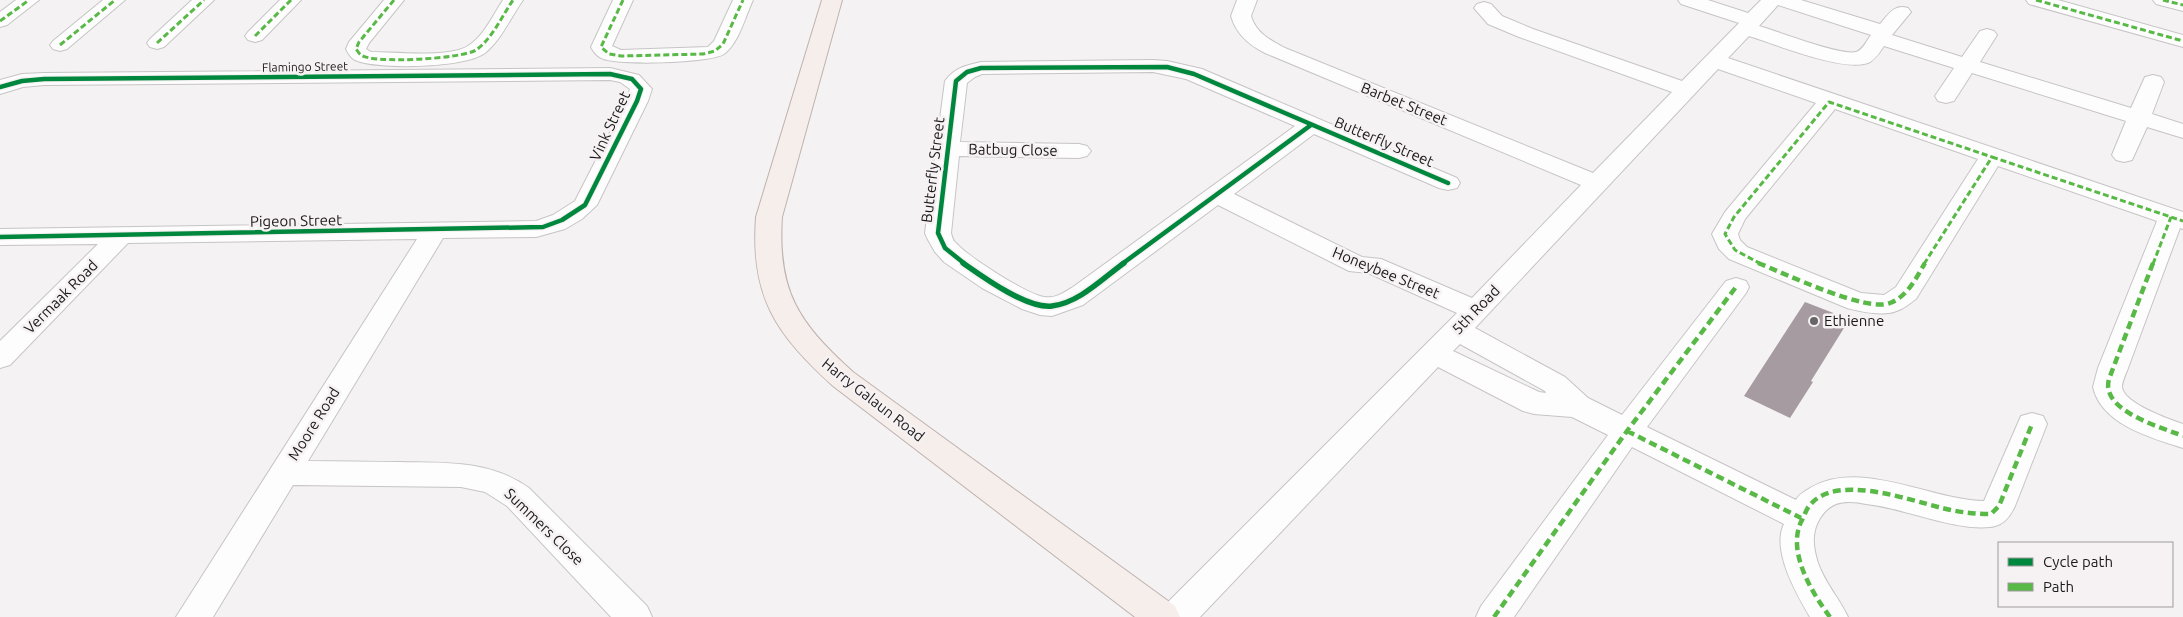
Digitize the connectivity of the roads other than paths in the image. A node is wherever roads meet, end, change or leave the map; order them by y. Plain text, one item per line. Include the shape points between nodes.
1 (29, 0) edge
2 (115, 0) edge
3 (204, 0) edge
4 (291, 0) edge
5 (394, 0) edge
6 (513, 0) edge
7 (624, 0) edge
8 (743, 0) edge
9 (832, 0) edge
10 (1247, 0) edge
11 (1688, 0) edge
12 (1772, 0) edge
13 (1781, 0) edge
14 (2036, 0) edge
15 (2163, 0) edge
16 (2183, 5) edge
17 (1484, 8) dead end
18 (1900, 12) dead end
19 (0, 21) edge
20 (1749, 24) junction
21 (1881, 35) junction
22 (1987, 35) dead end
23 (255, 36) dead end
24 (2183, 41) edge
25 (157, 43) dead end
26 (60, 44) dead end
27 (1715, 61) junction
28 (1967, 65) junction
29 (610, 74) joint
30 (2153, 82) dead end
31 (0, 86) edge
32 (1687, 90) junction
33 (1946, 96) dead end
34 (1829, 102) junction
35 (2140, 118) junction
36 (1311, 124) junction
37 (2183, 131) edge
38 (947, 149) junction
39 (1078, 151) dead end
40 (2124, 155) dead end
41 (1992, 156) junction
42 (1448, 183) dead end
43 (1597, 183) junction
44 (1217, 195) junction
45 (585, 205) joint
46 (2177, 219) edge
47 (434, 232) junction
48 (121, 235) junction
49 (0, 237) edge
50 (1736, 287) dead end
51 (1465, 321) junction
52 (1433, 354) junction
53 (0, 358) edge
54 (1577, 406) junction
55 (2032, 424) dead end
56 (1627, 431) junction
57 (2183, 436) edge
58 (284, 473) junction
59 (1801, 518) junction
60 (194, 617) edge
61 (634, 617) edge
62 (1162, 617) edge
63 (1177, 617) edge
64 (1494, 617) edge
65 (1830, 617) edge

1 - 19 street
2 - 26 street
3 - 25 street
4 - 23 street
5 - 6 street via 360,42 356,49 360,56 453,58 466,55 482,44
7 - 8 street via 601,47 609,54 621,56 715,51 723,44
9 - 62 main road, Harry Galaun Road via 769,217 768,269 786,316 819,358 843,379
10 - 43 street, Barbet Street via 1241,16 1246,29 1278,52
11 - 20 street
12 - 20 street, 5th Road
13 - 21 street
14 - 24 street
15 - 16 street
17 - 32 street via 1504,24
18 - 21 street
20 - 21 street via 1830,55 1852,59 1866,56
20 - 27 street, 5th Road
21 - 28 street
22 - 28 street
27 - 32 street, 5th Road
27 - 34 street
28 - 33 street
28 - 35 street
29 - 31 street, Flamingo Street via 44,79
29 - 45 street, Vink Street via 632,79 638,84 640,95
30 - 35 street
32 - 43 street, 5th Road
34 - 41 street
34 - 41 street via 1734,217 1725,234 1728,243 1738,253 1857,302 1889,304 1906,293
35 - 37 street
35 - 40 street
36 - 38 street, Butterfly Street via 1194,74 1167,67 981,68 967,72 956,81
36 - 42 street, Butterfly Street
36 - 44 street, Butterfly Street
38 - 39 street, Batbug Close
38 - 44 street, Butterfly Street via 938,233 941,243 956,259 1040,306 1062,304 1078,297
41 - 46 street
43 - 51 street, 5th Road
44 - 51 street, Honeybee Street via 1358,265 1364,275
45 - 47 street, Pigeon Street via 562,222 536,229
46 - 57 street via 2107,389 2110,397 2124,410
47 - 48 street, Pigeon Street
47 - 58 street, Moore Road
48 - 49 street, Pigeon Street
48 - 53 street, Vermaak Road
50 - 56 street
51 - 52 street, 5th Road
51 - 54 street, Honeybee Street via 1555,384
52 - 54 street via 1534,403
52 - 63 street, 5th Road
54 - 56 street
55 - 59 street via 1999,506 1991,514 1968,515 1860,488 1826,494 1811,504
56 - 59 street
56 - 64 street
58 - 60 street, Moore Road
58 - 61 street, Summers Close via 461,475 491,481 518,497
59 - 65 street via 1797,536 1799,556 1821,607

